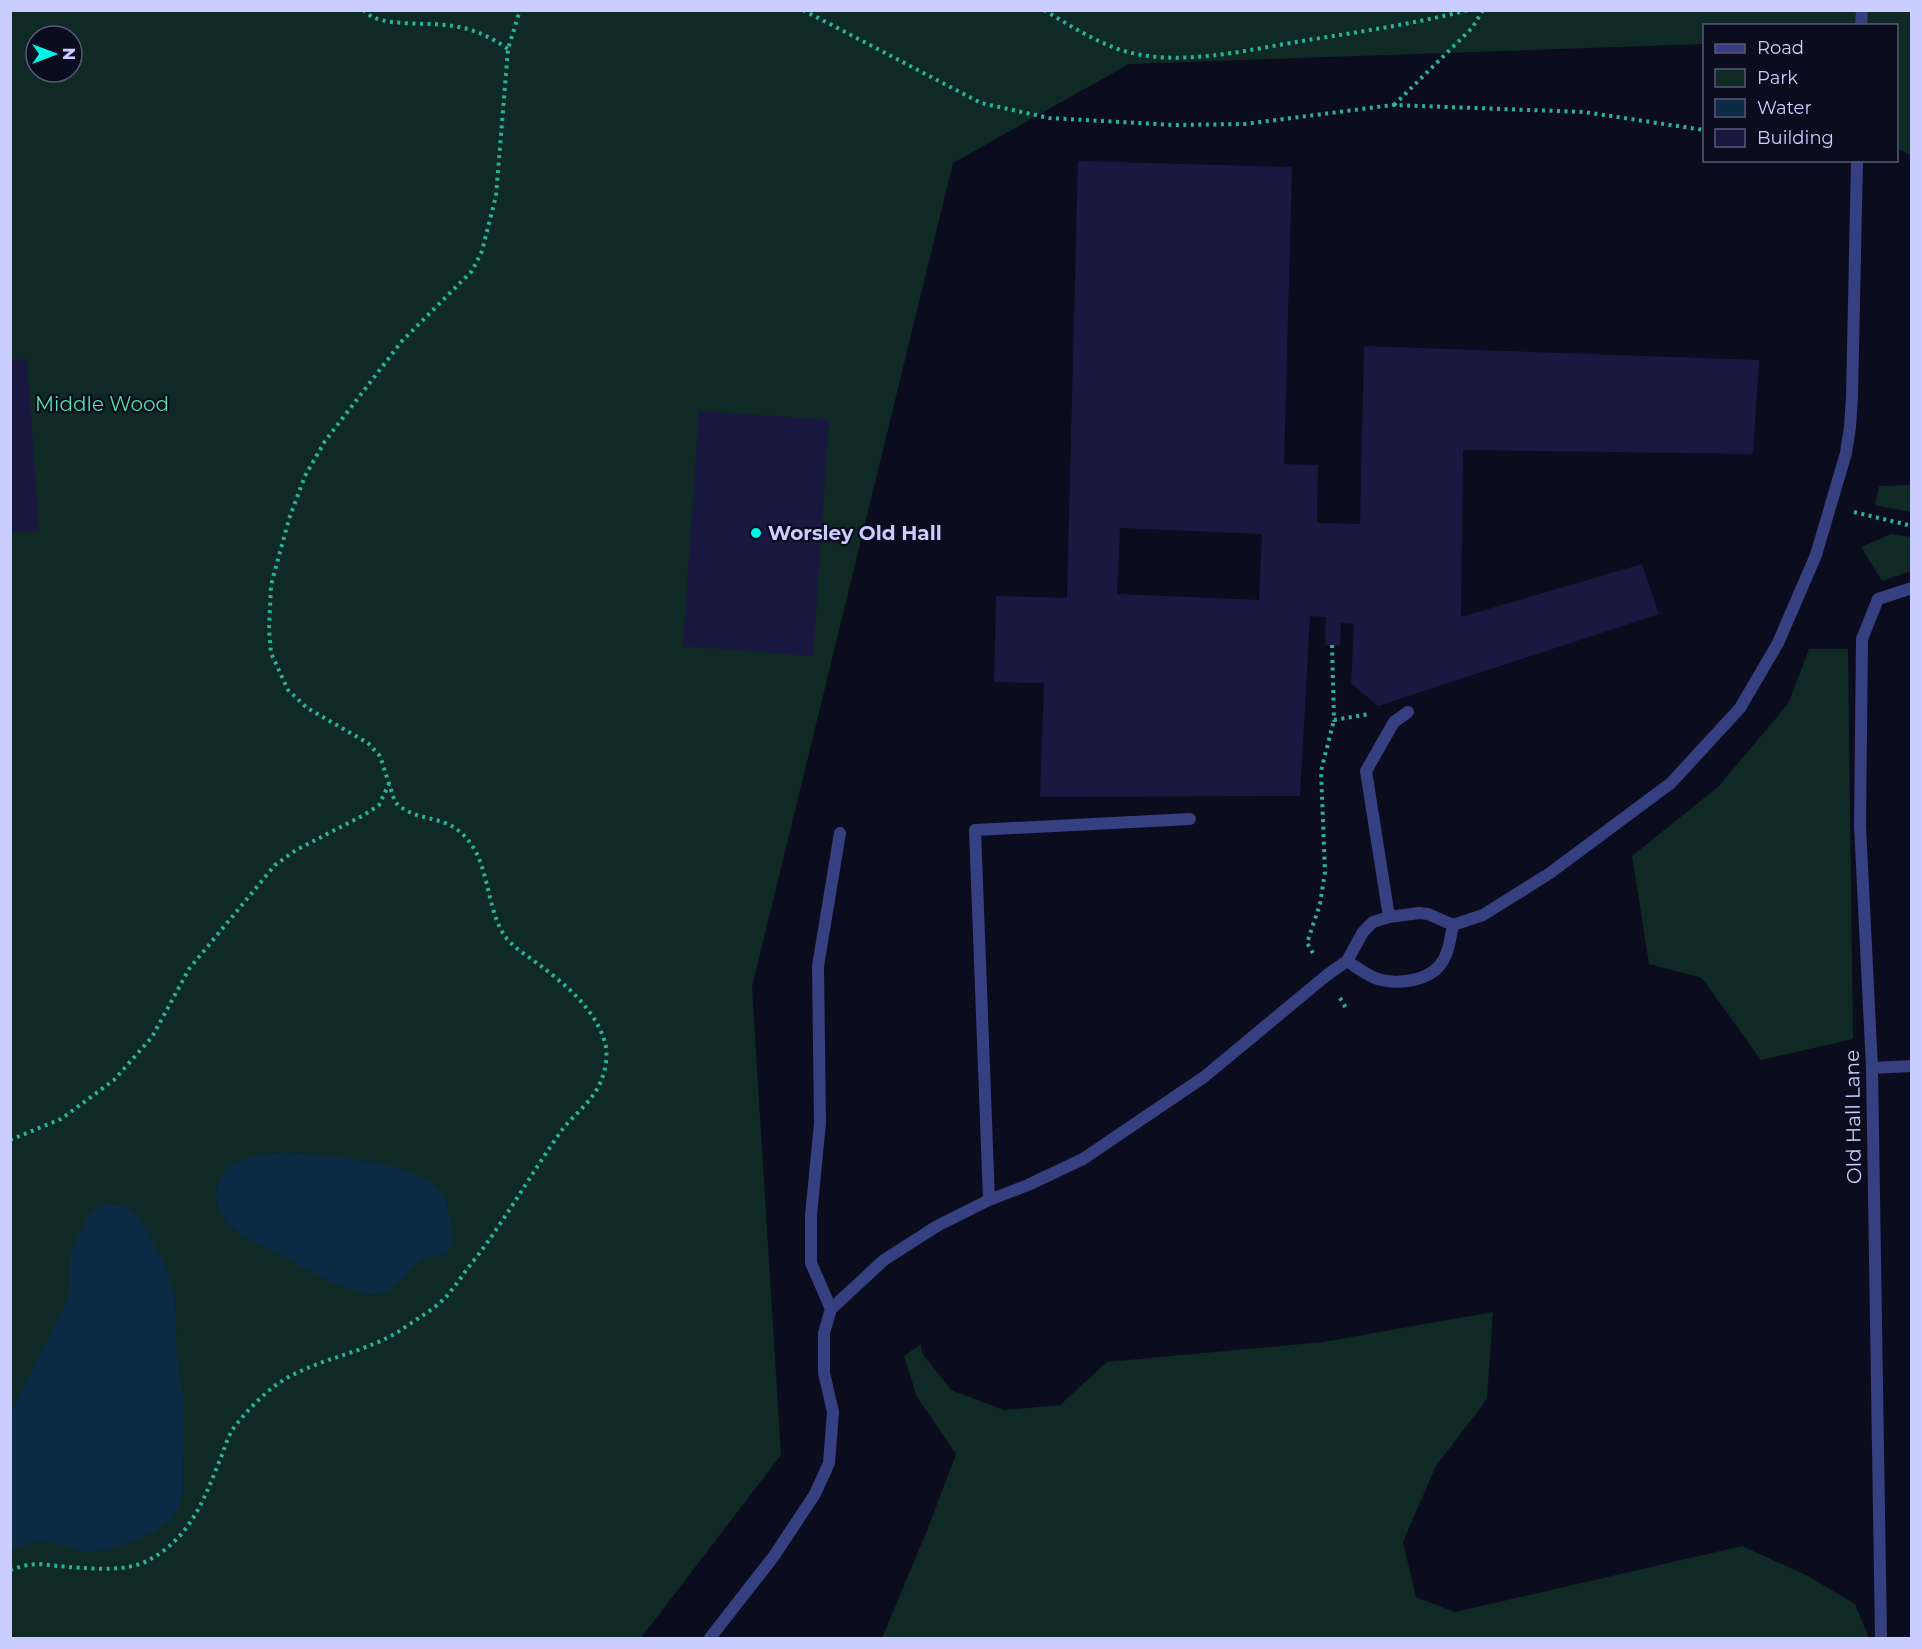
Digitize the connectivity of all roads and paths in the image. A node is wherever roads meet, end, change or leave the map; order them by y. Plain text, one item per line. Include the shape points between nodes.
1 (363, 10) edge
2 (520, 10) edge
3 (802, 10) edge
4 (1044, 10) edge
5 (1468, 10) edge
6 (1483, 10) edge
7 (508, 49) junction
8 (1393, 105) junction
9 (1703, 129) edge
10 (1857, 162) edge
11 (1833, 502) junction
12 (1911, 526) edge
13 (1911, 588) edge
14 (1332, 645) dead end
15 (1408, 712) dead end
16 (1334, 720) junction
17 (1394, 722) junction
18 (390, 783) junction
19 (1190, 819) dead end
20 (840, 833) dead end
21 (1389, 917) junction
22 (1453, 926) junction
23 (1347, 961) junction
24 (1327, 975) junction
25 (1347, 1010) dead end
26 (1911, 1066) edge
27 (1872, 1068) junction
28 (10, 1140) edge
29 (989, 1200) junction
30 (831, 1309) junction
31 (10, 1570) edge
32 (710, 1638) edge
33 (1881, 1638) edge

1 - 7 path via 375,19 473,30
2 - 7 path
3 - 8 path via 981,103 1049,118 1175,125 1245,124
4 - 5 path via 1122,50 1161,58 1272,46 1403,25
6 - 8 path via 1473,28
7 - 18 path via 496,196 482,251 472,271 402,341 325,441 289,519 271,585 272,653 288,690 307,708 368,743 381,756
8 - 9 path via 1584,112
10 - 11 street via 1851,417
11 - 12 path via 1861,514
11 - 22 street via 1816,555 1778,643 1740,708 1671,783 1550,873 1483,915
13 - 27 street, Old Hall Lane via 1878,599 1862,639 1860,826
14 - 16 path
15 - 17 street
16 - 17 path via 1373,713
16 - 24 path via 1320,771 1325,872 1307,944
17 - 21 street via 1366,771
18 - 28 path via 379,806 296,850 275,866 189,969 152,1037 114,1080 61,1119
18 - 31 path via 400,807 410,814 445,823 470,844 481,862 496,919 505,936 584,1005 599,1029 606,1044 602,1078 585,1106 564,1128 493,1237 444,1299 370,1346 295,1374 268,1391 253,1407 232,1430 195,1516 181,1536 144,1562 99,1570 30,1564
19 - 29 street via 975,830
20 - 30 street via 818,966 820,1123 811,1216 811,1263
21 - 22 street via 1428,914
21 - 23 street via 1373,922 1363,932
22 - 23 street via 1440,966 1426,976 1410,980 1375,978
23 - 24 street
24 - 25 path
24 - 29 street via 1204,1077 1083,1159
26 - 27 street
27 - 33 street, Old Hall Lane
29 - 30 street via 937,1226 885,1260
30 - 32 street via 824,1333 824,1373 832,1412 829,1463 815,1494 774,1556

